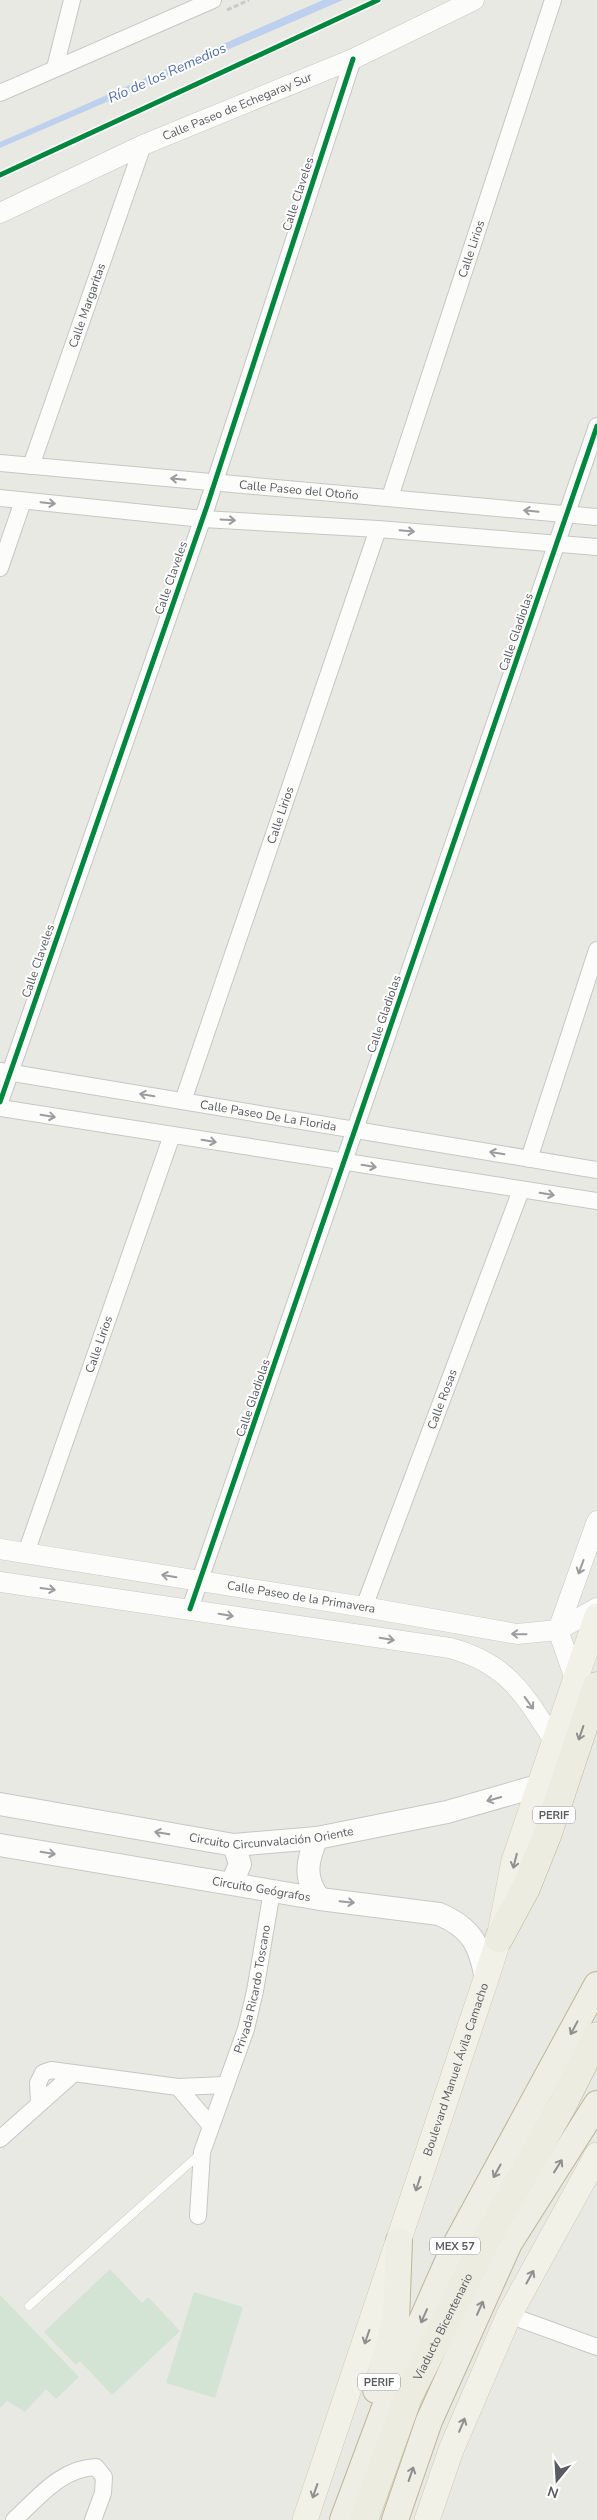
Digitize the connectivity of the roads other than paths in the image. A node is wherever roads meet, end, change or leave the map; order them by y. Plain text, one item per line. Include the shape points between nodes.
1 (72, 0) edge
2 (211, 0) edge
3 (474, 0) edge
4 (553, 0) edge
5 (353, 58) junction
6 (55, 68) junction
7 (0, 93) edge
8 (143, 145) junction
9 (0, 213) edge
10 (597, 426) edge
11 (0, 464) edge
12 (31, 466) junction
13 (215, 482) junction
14 (390, 497) junction
15 (0, 498) edge
16 (23, 500) junction
17 (568, 515) junction
18 (597, 517) edge
19 (202, 519) junction
20 (378, 528) junction
21 (557, 544) junction
22 (597, 547) edge
23 (0, 568) edge
24 (597, 950) edge
25 (5, 1071) edge
26 (182, 1101) junction
27 (0, 1102) edge
28 (0, 1108) edge
29 (355, 1130) junction
30 (172, 1135) junction
31 (529, 1159) junction
32 (344, 1162) junction
33 (597, 1170) edge
34 (521, 1190) junction
35 (597, 1202) edge
36 (597, 1521) edge
37 (0, 1550) edge
38 (26, 1553) junction
39 (200, 1581) junction
40 (0, 1582) edge
41 (364, 1607) junction
42 (597, 1608) edge
43 (190, 1609) junction
44 (597, 1616) edge
45 (558, 1630) junction
46 (586, 1684) edge
47 (555, 1742) junction
48 (541, 1785) junction
49 (0, 1804) edge
50 (317, 1838) junction
51 (0, 1845) edge
52 (234, 1845) junction
53 (232, 1883) junction
54 (272, 1891) junction
55 (320, 1899) junction
56 (499, 1938) junction
57 (486, 1979) junction
58 (597, 1985) edge
59 (597, 2036) edge
60 (73, 2074) junction
61 (226, 2085) junction
62 (178, 2087) junction
63 (39, 2104) junction
64 (597, 2104) edge
65 (211, 2126) junction
66 (0, 2139) edge
67 (202, 2152) junction
68 (597, 2155) edge
69 (198, 2216) dead end
70 (400, 2241) junction
71 (29, 2306) dead end
72 (509, 2315) junction
73 (597, 2347) edge
74 (14, 2520) edge
75 (94, 2520) edge
76 (305, 2520) edge
77 (341, 2520) edge
78 (364, 2520) edge
79 (395, 2520) edge
80 (427, 2520) edge

1 - 6 street
2 - 6 street
3 - 5 street, Calle Paseo de Echegaray Sur
4 - 14 street, Calle Lirios
5 - 8 street, Calle Paseo de Echegaray Sur
5 - 13 street, Calle Claveles
6 - 7 street
8 - 9 street, Calle Paseo de Echegaray Sur
8 - 12 street, Calle Margaritas
10 - 17 street, Calle Gladiolas
11 - 12 street, Calle Paseo del Otoño
13 -> 12 street, Calle Paseo del Otoño
13 - 14 street, Calle Paseo del Otoño
13 - 19 street, Calle Claveles
17 -> 14 street, Calle Paseo del Otoño
15 - 16 street
16 -> 19 street
16 - 23 street
17 - 18 street, Calle Paseo del Otoño
17 - 21 street, Calle Gladiolas
19 -> 20 street
19 - 25 street, Calle Claveles
20 -> 21 street
20 - 26 street, Calle Lirios
21 - 22 street
21 - 29 street, Calle Gladiolas
24 - 31 street
26 -> 25 street, Calle Paseo De La Florida
25 - 27 street, Calle Claveles
26 - 29 street, Calle Paseo De La Florida
28 -> 30 street
31 -> 29 street, Calle Paseo De La Florida
29 - 32 street, Calle Gladiolas
30 -> 32 street
30 - 38 street, Calle Lirios
31 - 33 street, Calle Paseo De La Florida
32 -> 34 street
32 - 39 street, Calle Gladiolas
34 -> 35 street
34 - 41 street, Calle Rosas
36 -> 45 street
37 - 38 street, Calle Paseo de la Primavera
39 -> 38 street, Calle Paseo de la Primavera
39 - 41 street, Calle Paseo de la Primavera
39 - 43 street, Calle Gladiolas
40 -> 43 street
45 -> 41 street, Calle Paseo de la Primavera via 517,1634
42 - 45 street, Calle Paseo de la Primavera
43 -> 47 street via 450,1648 470,1654 490,1663 511,1681
44 - 46 main road, Boulevard Manuel Ávila Camacho
45 - 46 street
46 - 47 main road, Boulevard Manuel Ávila Camacho
46 -> 56 highway, PERIF via 548,1833 526,1888
47 - 48 main road, Boulevard Manuel Ávila Camacho
48 -> 50 main road, Circuito Circunvalación Oriente via 447,1812
48 -> 56 main road, Boulevard Manuel Ávila Camacho via 514,1861
52 -> 49 main road, Circuito Circunvalación Oriente
50 - 52 main road, Circuito Circunvalación Oriente
50 - 55 main road via 309,1857 308,1873
51 -> 53 main road, Circuito Geógrafos
52 - 53 main road via 240,1864
53 - 54 main road, Circuito Geógrafos
54 - 55 main road, Circuito Geógrafos
54 - 61 street, Privada Ricardo Toscano via 246,2029
55 -> 57 main road, Circuito Geógrafos via 439,1914 455,1921 472,1938 482,1957
56 - 57 main road, Boulevard Manuel Ávila Camacho
57 -> 70 main road, Boulevard Manuel Ávila Camacho
58 -> 77 highway, MEX 57 via 453,2250 393,2386
59 - 78 highway, Viaducto Bicentenario via 563,2104 486,2240 408,2397
60 - 62 street
60 - 63 street
60 - 63 street via 51,2070 43,2073 38,2083
61 - 62 street
61 - 65 street, Privada Ricardo Toscano
62 - 65 street
63 - 66 street
79 -> 64 highway via 429,2421 509,2243
65 - 67 street, Privada Ricardo Toscano
67 - 69 street, Privada Ricardo Toscano
67 - 71 lane
72 -> 68 main road
70 -> 76 main road, Boulevard Manuel Ávila Camacho
70 - 77 highway, PERIF via 396,2321
72 - 73 street
80 -> 72 main road via 451,2450
74 - 75 street via 66,2474 96,2467 104,2476 103,2493

